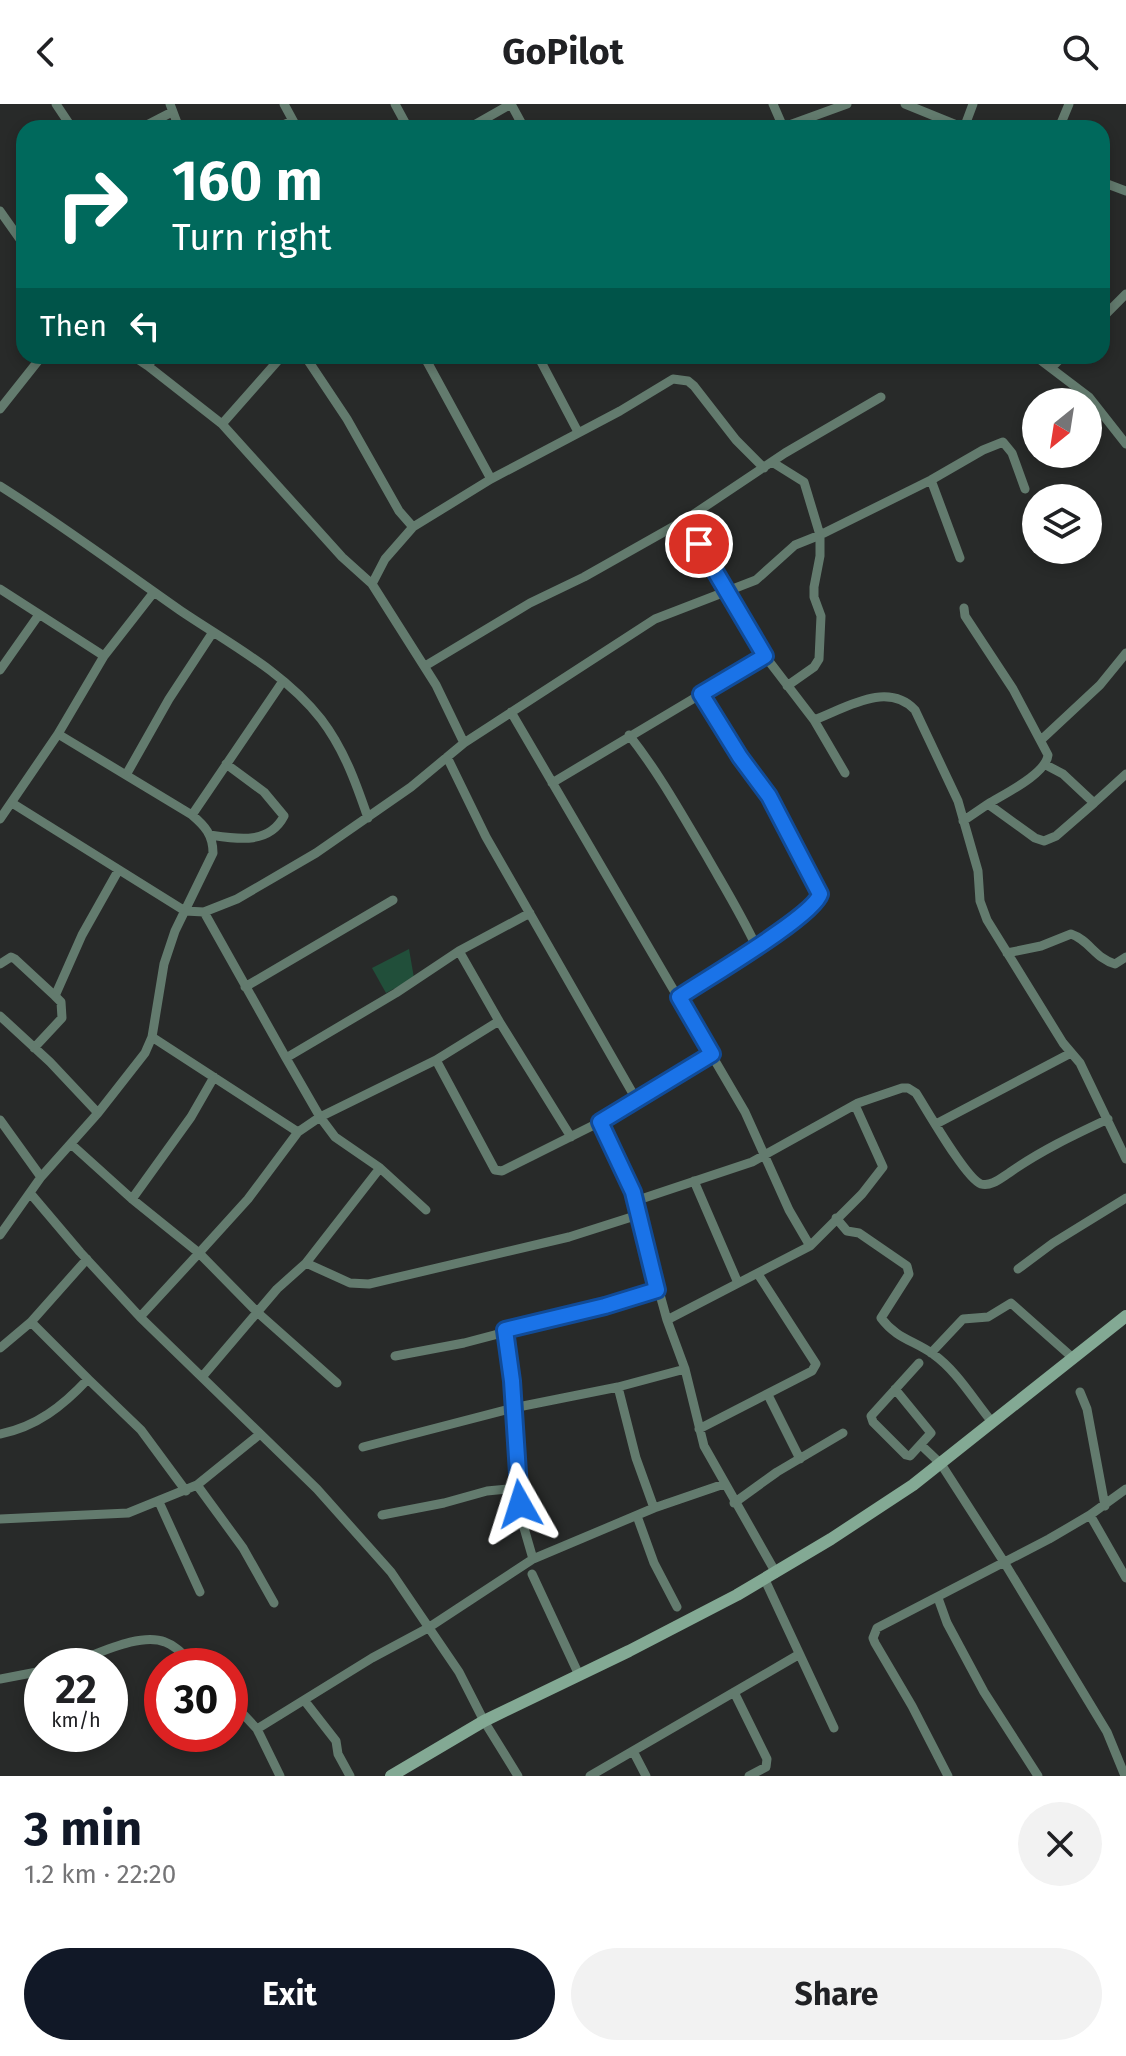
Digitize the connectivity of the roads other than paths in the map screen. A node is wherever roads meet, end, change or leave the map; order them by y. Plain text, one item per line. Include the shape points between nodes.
1 (511, 104) edge
2 (847, 104) edge
3 (905, 104) edge
4 (171, 108) edge
5 (153, 120) edge
6 (483, 120) edge
7 (802, 120) edge
8 (944, 120) edge
9 (0, 211) edge
10 (16, 234) edge
11 (1126, 294) edge
12 (1110, 310) edge
13 (36, 364) edge
14 (145, 364) edge
15 (275, 364) edge
16 (310, 364) edge
17 (428, 364) edge
18 (542, 364) edge
19 (1046, 364) edge
20 (1055, 364) edge
21 (148, 366) joint
22 (1051, 368) junction
23 (881, 397) dead end
24 (0, 409) edge
25 (222, 424) junction
26 (578, 432) junction
27 (1126, 444) edge
28 (768, 465) junction
29 (491, 479) junction
30 (931, 480) junction
31 (1023, 484) edge
32 (0, 486) edge
33 (685, 520) junction
34 (413, 527) junction
35 (820, 535) junction
36 (960, 558) dead end
37 (372, 584) junction
38 (0, 589) edge
39 (154, 592) junction
40 (728, 593) junction
41 (964, 608) dead end
42 (38, 616) junction
43 (213, 632) junction
44 (1126, 653) edge
45 (104, 656) junction
46 (765, 656) junction
47 (425, 666) junction
48 (0, 670) edge
49 (283, 681) junction
50 (787, 686) junction
51 (701, 694) junction
52 (511, 712) junction
53 (814, 720) junction
54 (58, 734) junction
55 (629, 735) junction
56 (1041, 740) junction
57 (464, 743) junction
58 (447, 757) junction
59 (226, 764) junction
60 (1046, 765) junction
61 (845, 773) dead end
62 (1126, 774) edge
63 (126, 775) junction
64 (552, 783) junction
65 (12, 803) junction
66 (1094, 803) junction
67 (988, 804) junction
68 (192, 815) junction
69 (368, 818) junction
70 (0, 819) edge
71 (963, 821) junction
72 (210, 835) junction
73 (118, 871) junction
74 (393, 900) dead end
75 (185, 911) junction
76 (204, 912) junction
77 (530, 913) junction
78 (756, 946) junction
79 (459, 951) junction
80 (1007, 953) junction
81 (1126, 957) edge
82 (0, 964) edge
83 (245, 987) junction
84 (55, 996) junction
85 (679, 997) junction
86 (0, 1016) edge
87 (499, 1021) junction
88 (152, 1037) junction
89 (34, 1048) junction
90 (1071, 1053) junction
91 (712, 1054) junction
92 (286, 1058) junction
93 (436, 1060) junction
94 (214, 1077) junction
95 (636, 1099) junction
96 (855, 1105) junction
97 (98, 1113) junction
98 (320, 1117) junction
99 (1108, 1119) junction
100 (600, 1122) junction
101 (1, 1124) edge
102 (936, 1124) junction
103 (298, 1132) junction
104 (571, 1137) junction
105 (1123, 1140) edge
106 (71, 1144) junction
107 (765, 1155) junction
108 (1126, 1159) edge
109 (380, 1168) junction
110 (41, 1177) junction
111 (694, 1181) junction
112 (30, 1193) junction
113 (1126, 1198) edge
114 (132, 1199) junction
115 (635, 1201) junction
116 (426, 1210) dead end
117 (638, 1215) junction
118 (836, 1218) junction
119 (0, 1235) edge
120 (810, 1246) junction
121 (199, 1253) junction
122 (87, 1259) junction
123 (306, 1263) junction
124 (1018, 1269) dead end
125 (758, 1274) junction
126 (738, 1283) junction
127 (657, 1290) junction
128 (257, 1312) junction
129 (1126, 1316) edge
130 (140, 1317) junction
131 (667, 1320) junction
132 (31, 1322) junction
133 (505, 1330) junction
134 (0, 1348) edge
135 (931, 1353) junction
136 (395, 1356) dead end
137 (1073, 1358) junction
138 (919, 1363) dead end
139 (685, 1369) junction
140 (202, 1377) junction
141 (88, 1379) junction
142 (337, 1383) dead end
143 (618, 1387) junction
144 (895, 1389) junction
145 (1080, 1392) dead end
146 (768, 1395) junction
147 (513, 1408) junction
148 (992, 1422) junction
149 (699, 1429) junction
150 (843, 1433) dead end
151 (0, 1434) edge
152 (260, 1434) junction
153 (921, 1445) junction
154 (363, 1447) dead end
155 (800, 1459) junction
156 (941, 1464) junction
157 (724, 1484) junction
158 (197, 1485) junction
159 (518, 1488) junction
160 (1126, 1489) edge
161 (186, 1491) junction
162 (159, 1502) junction
163 (734, 1503) junction
164 (1105, 1506) junction
165 (654, 1508) junction
166 (382, 1515) dead end
167 (1090, 1515) junction
168 (637, 1516) junction
169 (0, 1519) edge
170 (533, 1559) junction
171 (1004, 1562) junction
172 (532, 1574) dead end
173 (770, 1577) junction
174 (1126, 1578) edge
175 (200, 1592) dead end
176 (938, 1598) junction
177 (274, 1603) dead end
178 (677, 1607) dead end
179 (428, 1628) junction
180 (113, 1648) edge
181 (174, 1648) edge
182 (798, 1655) junction
183 (24, 1674) edge
184 (579, 1675) junction
185 (0, 1679) edge
186 (734, 1692) junction
187 (304, 1700) junction
188 (248, 1719) edge
189 (484, 1721) junction
190 (834, 1728) dead end
191 (257, 1729) junction
192 (633, 1751) junction
193 (280, 1776) edge
194 (350, 1776) edge
195 (391, 1776) edge
196 (518, 1776) edge
197 (590, 1776) edge
198 (646, 1776) edge
199 (749, 1776) edge
200 (948, 1776) edge
201 (1038, 1776) edge
202 (1125, 1776) edge

1 - 6 street
2 - 7 street
3 - 8 street
4 - 5 street
9 - 10 street
11 - 12 street
13 - 24 street
14 - 21 street
15 - 25 street
16 - 34 street
17 - 29 street
18 - 26 street
19 - 22 street
20 - 22 street
21 - 25 street
22 - 27 street via 1089,397
23 - 28 street
25 - 37 street
26 - 28 street via 673,379 682,379 701,394 736,440
26 - 29 street
28 - 33 street
28 - 35 street via 804,482
29 - 34 street
30 - 31 street via 1003,442
30 - 35 street
30 - 36 street
32 - 39 street
33 - 40 street
33 - 47 street
34 - 37 street via 385,559
35 - 40 street via 795,545 767,572
35 - 50 street via 814,587 821,616 819,659
37 - 47 street
38 - 42 street
39 - 43 street
39 - 45 street
40 - 46 street
40 - 52 street via 655,619
41 - 56 street
42 - 45 street
42 - 48 street
43 - 49 street
43 - 63 street
44 - 56 street
45 - 54 street
46 - 50 street
46 - 51 street
47 - 57 street
49 - 59 street
49 - 69 street via 337,740
50 - 53 street
51 - 55 street
51 - 78 street via 769,796 820,894 813,905
52 - 57 street
52 - 64 street
53 - 61 street
53 - 71 street via 869,697 910,704 950,782
54 - 63 street
54 - 65 street
55 - 64 street
55 - 78 street via 672,795
56 - 60 street
57 - 58 street
58 - 69 street
58 - 77 street
59 - 68 street
59 - 72 street via 264,792 284,816 264,837
60 - 66 street
60 - 67 street
62 - 66 street
63 - 68 street
64 - 85 street
65 - 70 street
65 - 73 street
66 - 67 street via 1044,841
67 - 71 street
68 - 72 street
69 - 76 street via 237,899
71 - 80 street via 978,871 980,901
72 - 75 street via 213,853
73 - 75 street
73 - 84 street
74 - 83 street
75 - 76 street
75 - 88 street via 164,964
76 - 83 street
77 - 79 street
77 - 95 street
78 - 85 street
79 - 87 street
79 - 92 street
80 - 81 street via 1071,934 1109,963
80 - 90 street
82 - 84 street via 15,959
83 - 92 street
84 - 89 street via 62,1018
85 - 91 street
86 - 89 street
87 - 93 street
87 - 104 street
88 - 94 street
88 - 97 street
89 - 97 street
90 - 99 street
90 - 102 street
91 - 95 street
91 - 107 street
92 - 98 street
93 - 98 street
93 - 104 street via 495,1170 506,1170
94 - 103 street
94 - 114 street
95 - 100 street
96 - 102 street via 908,1088
96 - 107 street
96 - 118 street via 883,1167
97 - 106 street
98 - 103 street
98 - 109 street via 335,1137
99 - 102 street via 984,1185 964,1168
99 - 105 street
100 - 104 street
100 - 115 street
101 - 110 street
103 - 121 street
105 - 108 street
106 - 110 street
106 - 114 street
107 - 111 street
107 - 120 street
109 - 116 street
109 - 123 street
110 - 112 street
111 - 115 street
111 - 126 street
112 - 119 street
112 - 122 street
113 - 124 street
114 - 121 street
115 - 117 street
117 - 123 street via 569,1237 369,1284 350,1283
117 - 127 street
118 - 120 street
118 - 135 street via 847,1231 859,1233 907,1266 909,1274 881,1318 904,1340
120 - 125 street
121 - 128 street
121 - 130 street
122 - 130 street
122 - 132 street
123 - 128 street
125 - 126 street
125 - 146 street via 816,1364
126 - 131 street
127 - 131 street
127 - 133 street
128 - 140 street
128 - 142 street
129 - 137 main road
130 - 140 street
131 - 139 street
132 - 134 street
132 - 141 street
133 - 136 street
133 - 147 street
135 - 137 street via 963,1319 988,1317 1011,1303
135 - 148 street
137 - 148 main road
138 - 144 street
139 - 143 street
139 - 149 street
140 - 152 street
141 - 151 street via 51,1414
141 - 161 street via 141,1430
143 - 147 street
143 - 165 street
144 - 153 street via 930,1430
144 - 153 street via 871,1419 907,1456
145 - 164 street
146 - 149 street
146 - 155 street
147 - 154 street
147 - 159 street
148 - 156 main road
149 - 157 street
150 - 155 street
152 - 158 street
152 - 179 street via 391,1572
153 - 156 street
155 - 163 street
156 - 171 street
156 - 173 main road
157 - 163 street
157 - 165 street
158 - 161 street
158 - 177 street via 243,1548
159 - 166 street
159 - 170 street
160 - 164 street
161 - 162 street
162 - 169 street via 103,1516
162 - 175 street
163 - 173 street
164 - 167 street
165 - 168 street
167 - 171 street
167 - 174 street
168 - 170 street
168 - 178 street
170 - 179 street
171 - 176 street
171 - 202 street via 1107,1732
172 - 184 street
173 - 182 street
173 - 184 main road
176 - 200 street via 877,1628 873,1638
176 - 201 street via 984,1692
179 - 187 street
179 - 189 street via 464,1680
180 - 181 street via 156,1641
182 - 186 street
182 - 190 street
183 - 185 street
184 - 189 main road
186 - 192 street
186 - 199 street via 767,1759 764,1768
187 - 191 street
187 - 194 street via 336,1741
188 - 191 street
189 - 195 main road
189 - 196 street
191 - 193 street
192 - 197 street
192 - 198 street

